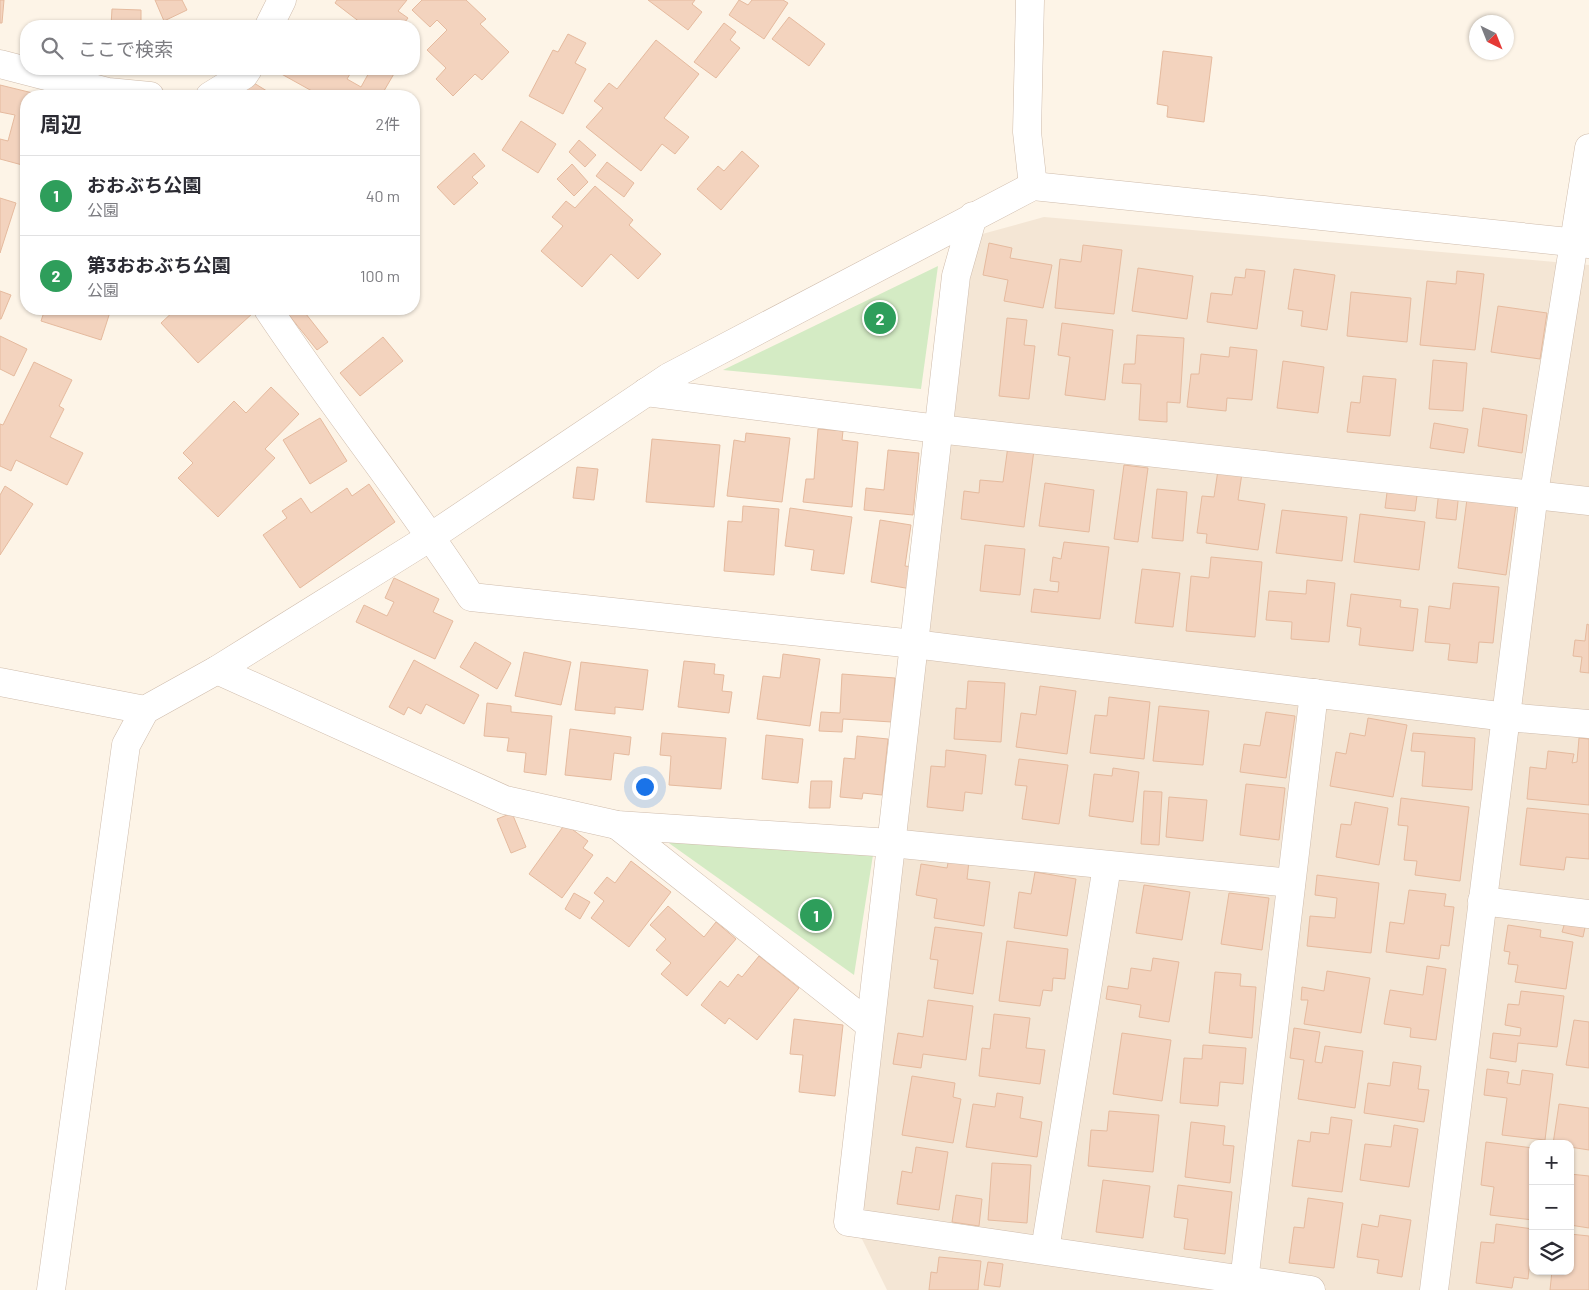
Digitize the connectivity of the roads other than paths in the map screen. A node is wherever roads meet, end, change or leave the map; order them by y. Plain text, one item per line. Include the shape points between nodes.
1 (282, 0) edge
2 (1030, 0) edge
3 (272, 20) edge
4 (0, 64) edge
5 (20, 69) edge
6 (42, 75) edge
7 (244, 75) edge
8 (100, 90) edge
9 (220, 90) edge
10 (1589, 148) edge
11 (1034, 186) junction
12 (974, 216) junction
13 (1582, 243) edge
14 (272, 315) edge
15 (646, 392) junction
16 (938, 428) junction
17 (1534, 493) junction
18 (1589, 501) edge
19 (432, 536) junction
20 (914, 644) junction
21 (216, 670) junction
22 (0, 682) edge
23 (1314, 693) junction
24 (145, 710) junction
25 (1507, 717) junction
26 (1589, 724) edge
27 (617, 826) junction
28 (891, 843) junction
29 (1107, 866) junction
30 (1291, 883) junction
31 (1482, 901) junction
32 (1589, 914) edge
33 (870, 1025) junction
34 (1045, 1250) junction
35 (1243, 1285) edge
36 (51, 1290) edge
37 (1310, 1290) edge
38 (1434, 1290) edge

1 - 3 street
2 - 11 street via 1027,132
4 - 5 street
6 - 8 street
7 - 9 street
10 - 13 street
11 - 12 street
11 - 13 street
12 - 15 street
12 - 16 street via 956,276
13 - 17 street
14 - 19 street
15 - 16 street
15 - 19 street
16 - 17 street
16 - 20 street
17 - 18 street
17 - 25 street
19 - 20 street via 471,596
19 - 21 street
20 - 23 street
20 - 28 street
21 - 24 street
21 - 27 street via 505,800
22 - 24 street
23 - 25 street
23 - 30 street
24 - 36 street via 126,745
25 - 26 street
25 - 31 street
27 - 28 street
27 - 33 street
28 - 29 street
28 - 33 street
29 - 30 street
29 - 34 street
30 - 35 street
31 - 32 street
31 - 38 street
33 - 34 street via 848,1222
34 - 35 street
35 - 37 street

